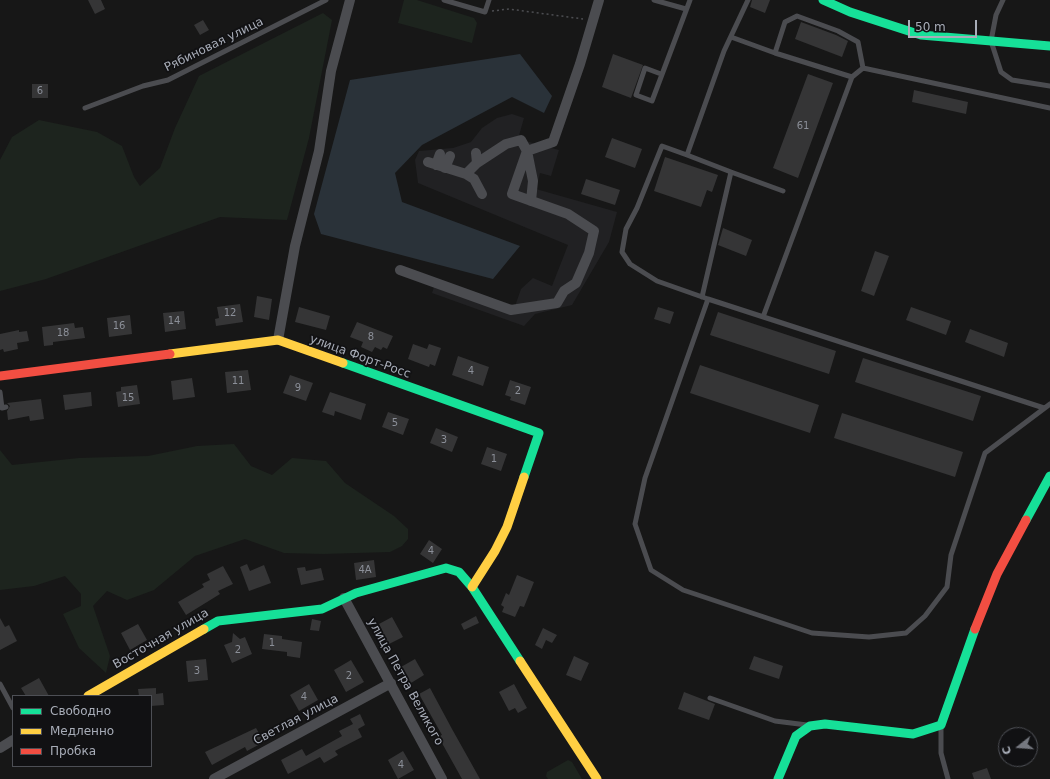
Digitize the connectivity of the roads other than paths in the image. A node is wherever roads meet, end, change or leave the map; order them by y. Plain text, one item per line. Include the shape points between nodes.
1 (326, 0) edge
2 (350, 0) edge
3 (444, 0) edge
4 (489, 0) edge
5 (599, 0) edge
6 (654, 0) edge
7 (690, 0) edge
8 (748, 0) edge
9 (823, 0) edge
10 (1003, 0) edge
11 (686, 9) junction
12 (731, 37) junction
13 (991, 41) junction
14 (1050, 46) edge
15 (775, 53) junction
16 (863, 68) junction
17 (661, 74) junction
18 (852, 77) junction
19 (1050, 86) edge
20 (85, 108) dead end
21 (1050, 108) edge
22 (527, 151) junction
23 (445, 155) dead end
24 (687, 155) junction
25 (731, 172) junction
26 (466, 174) junction
27 (783, 191) dead end
28 (482, 194) dead end
29 (531, 201) junction
30 (400, 270) dead end
31 (702, 297) junction
32 (708, 299) junction
33 (763, 317) junction
34 (278, 340) junction
35 (0, 376) edge
36 (0, 392) edge
37 (1050, 404) edge
38 (6, 407) dead end
39 (1044, 408) junction
40 (1050, 476) edge
41 (472, 587) junction
42 (344, 598) junction
43 (391, 683) junction
44 (0, 684) edge
45 (90, 695) edge
46 (710, 698) dead end
47 (12, 706) edge
48 (941, 724) junction
49 (810, 726) junction
50 (12, 741) edge
51 (0, 748) edge
52 (214, 779) edge
53 (442, 779) edge
54 (597, 779) edge
55 (778, 779) edge
56 (948, 779) edge

1 - 20 lane, Рябиновая улица via 168,80 143,86
2 - 34 street via 331,71 319,151 295,246
3 - 4 lane via 485,12
5 - 22 street via 553,142
6 - 11 lane
7 - 11 lane
8 - 12 lane
9 - 13 street via 850,12 921,35
10 - 13 lane via 996,15
11 - 17 lane
12 - 15 lane
12 - 24 lane
13 - 14 street
13 - 19 lane via 1001,72 1012,80
15 - 16 lane via 785,22 797,16 838,31 858,42
15 - 18 lane
16 - 18 lane
16 - 21 lane
17 - 17 lane via 652,101 636,95 645,68
18 - 33 lane
22 - 26 street via 521,140 506,144 477,158
22 - 29 street via 533,181
22 - 29 street via 512,194
23 - 26 street via 436,165
24 - 25 lane
24 - 31 lane via 662,146 626,230 622,252 638,271 657,281
25 - 27 lane
25 - 31 lane
26 - 28 street via 474,179
29 - 30 street via 568,214 594,231 589,253 576,283 564,291 557,303 511,310
31 - 32 lane
32 - 33 lane
32 - 39 lane via 645,478 635,524 651,570 682,590 812,634 869,637 906,633 925,616 947,587 951,555 985,452
33 - 39 lane
34 - 35 street, улица Форт-Росс
34 - 41 street, улица Форт-Росс via 539,433 507,527
36 - 38 lane via 2,408
37 - 39 lane
40 - 48 street via 997,574
41 - 42 street, Восточная улица via 459,572 446,568
41 - 54 street, Восточная улица
42 - 43 street, улица Петра Великого
42 - 45 street, Восточная улица via 322,609 218,621
43 - 52 street, Светлая улица
43 - 53 street, улица Петра Великого
44 - 47 lane
46 - 49 lane via 775,721
48 - 49 street via 913,734 826,724
48 - 56 lane via 941,753
49 - 55 street via 796,736
50 - 51 street

